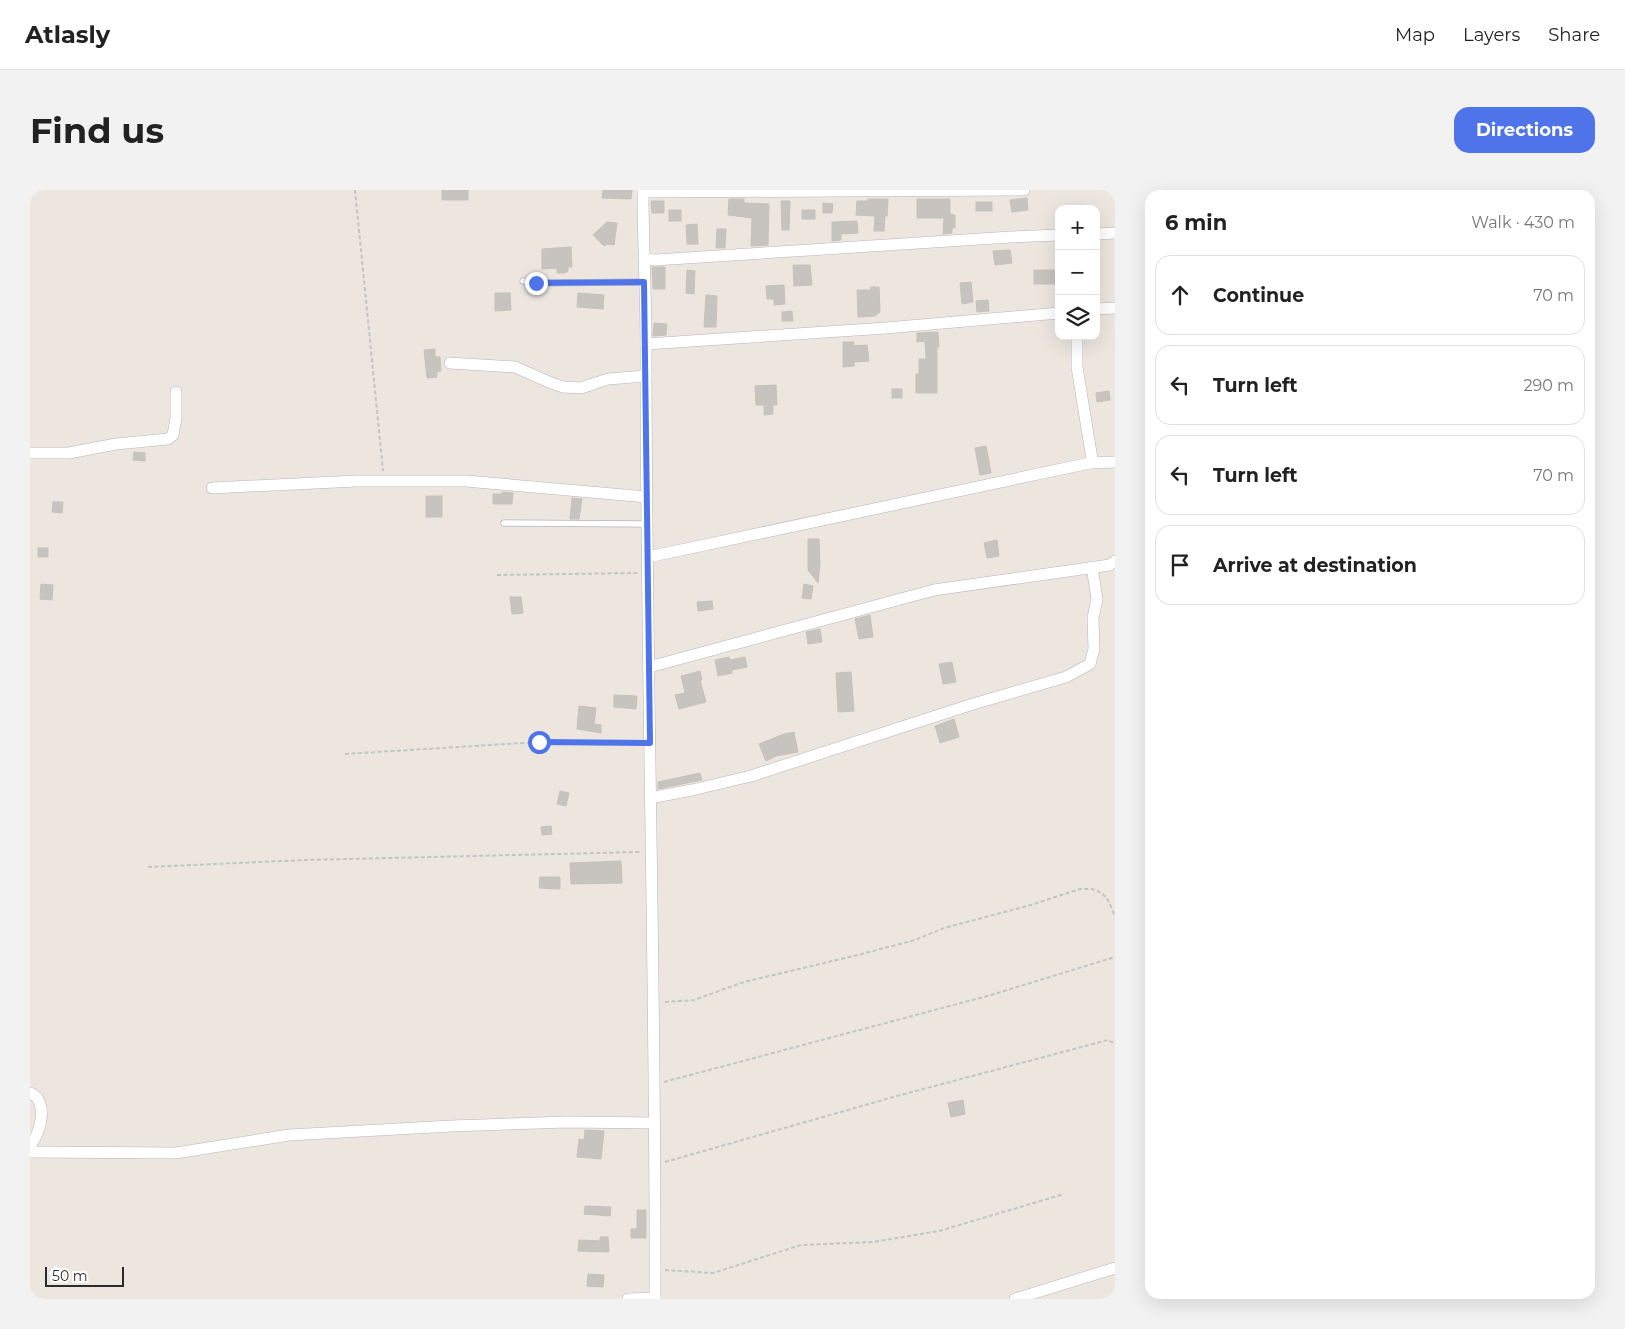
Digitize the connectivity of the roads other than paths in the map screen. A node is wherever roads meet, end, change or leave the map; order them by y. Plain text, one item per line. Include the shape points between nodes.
1 (1024, 190) edge
2 (643, 191) edge
3 (1115, 233) edge
4 (1100, 234) edge
5 (1055, 235) edge
6 (644, 259) junction
7 (524, 281) dead end
8 (644, 282) junction
9 (1115, 308) edge
10 (1100, 310) edge
11 (1055, 313) edge
12 (1077, 340) edge
13 (646, 344) junction
14 (450, 363) dead end
15 (646, 376) junction
16 (176, 392) dead end
17 (30, 453) edge
18 (1115, 462) edge
19 (1090, 464) junction
20 (212, 488) dead end
21 (647, 497) junction
22 (504, 522) dead end
23 (647, 524) junction
24 (648, 557) junction
25 (1113, 564) edge
26 (1092, 567) junction
27 (649, 667) junction
28 (650, 798) junction
29 (32, 1091) edge
30 (655, 1123) junction
31 (30, 1145) edge
32 (30, 1152) edge
33 (1115, 1268) edge
34 (628, 1299) edge
35 (655, 1299) edge
36 (1015, 1299) edge

1 - 2 street
2 - 6 street
3 - 4 street
5 - 6 street
6 - 8 street
7 - 8 lane
8 - 13 street
9 - 10 street
11 - 13 street
12 - 19 street via 1077,367 1092,459
13 - 15 street
14 - 15 street via 515,366 563,387 581,388 608,379
15 - 21 street
16 - 17 street via 176,418 173,435 168,439 69,453
18 - 19 street
19 - 24 street
20 - 21 street via 466,481
21 - 23 street
22 - 23 lane
23 - 24 street
24 - 27 street
25 - 26 street
26 - 27 street via 934,590
26 - 28 street via 1097,599 1090,664 1066,676 751,776
27 - 28 street
28 - 30 street
29 - 31 street via 40,1101 41,1120 35,1140
30 - 32 street via 557,1122 298,1135 176,1153
30 - 35 street
33 - 36 street
34 - 35 street

